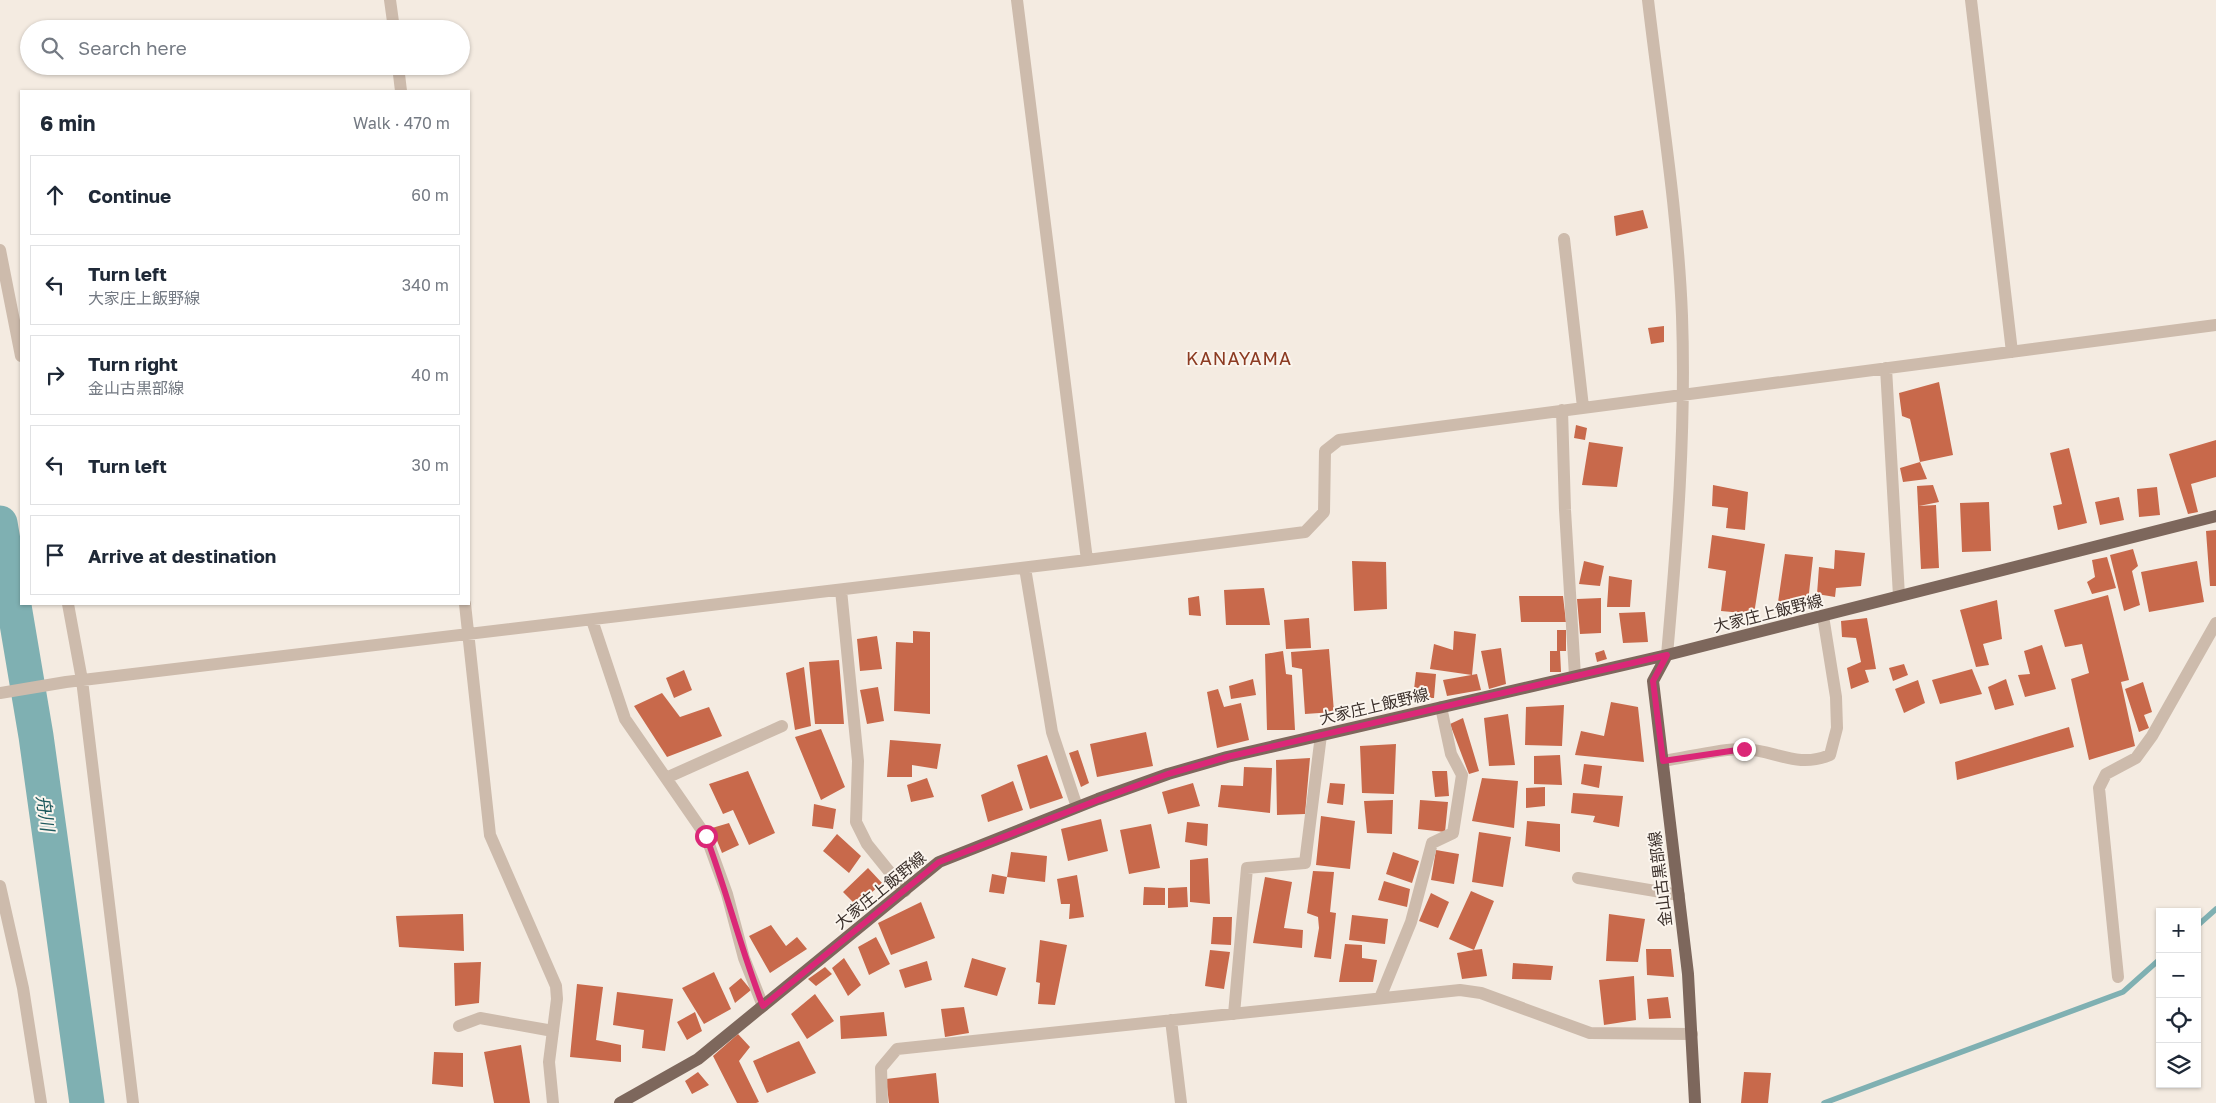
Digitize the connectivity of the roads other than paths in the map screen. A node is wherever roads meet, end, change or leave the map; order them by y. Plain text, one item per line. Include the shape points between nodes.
1 (390, 0) edge
2 (1017, 0) edge
3 (1648, 0) edge
4 (1971, 0) edge
5 (393, 20) edge
6 (399, 75) edge
7 (401, 90) edge
8 (1564, 238) dead end
9 (0, 250) edge
10 (2216, 326) edge
11 (20, 351) edge
12 (2012, 352) junction
13 (1886, 368) junction
14 (1684, 394) junction
15 (1583, 407) junction
16 (1562, 410) junction
17 (2216, 516) edge
18 (1087, 560) junction
19 (1025, 568) junction
20 (841, 590) junction
21 (1899, 596) junction
22 (68, 605) edge
23 (465, 605) edge
24 (1823, 616) junction
25 (592, 620) junction
26 (2216, 623) edge
27 (469, 634) junction
28 (1667, 655) junction
29 (1575, 676) junction
30 (82, 680) junction
31 (0, 693) edge
32 (1441, 707) junction
33 (782, 726) dead end
34 (1321, 735) junction
35 (1663, 761) junction
36 (666, 778) junction
37 (1077, 807) junction
38 (1578, 878) dead end
39 (0, 886) edge
40 (904, 891) junction
41 (1679, 894) junction
42 (2118, 977) dead end
43 (1380, 998) junction
44 (763, 1006) junction
45 (1234, 1014) junction
46 (1171, 1020) junction
47 (459, 1026) dead end
48 (553, 1031) junction
49 (1692, 1034) junction
50 (41, 1103) edge
51 (133, 1103) edge
52 (553, 1103) edge
53 (620, 1103) edge
54 (882, 1103) edge
55 (1181, 1103) edge
56 (1695, 1103) edge

1 - 5 street
2 - 18 street
3 - 14 street via 1677,248
4 - 12 street
6 - 7 street
8 - 15 street
9 - 11 street
10 - 12 street
12 - 13 street
13 - 14 street
13 - 21 street
14 - 15 street
14 - 28 street
15 - 16 street
16 - 18 street via 1339,440 1325,451 1324,512 1305,532
16 - 29 street
17 - 21 main road, 大家庄上飯野線
18 - 19 street
19 - 20 street
19 - 37 street via 1052,732
20 - 25 street
20 - 40 street via 858,761 856,822 867,844
21 - 24 main road, 大家庄上飯野線
22 - 30 street
23 - 27 street
24 - 28 main road, 大家庄上飯野線
24 - 35 street via 1836,697 1837,728 1830,755 1816,761 1794,760 1744,749
25 - 27 street
25 - 36 street via 625,720
26 - 42 street via 2152,736 2136,758 2106,774 2099,788
27 - 30 street
27 - 48 street via 490,835 556,986
28 - 29 main road, 大家庄上飯野線
28 - 35 main road, 金山古黒部線 via 1653,681
29 - 32 main road, 大家庄上飯野線
30 - 31 street
30 - 51 street
32 - 34 main road, 大家庄上飯野線
32 - 43 street via 1451,754 1462,775 1453,833 1432,842 1411,922
33 - 36 street
34 - 37 main road, 大家庄上飯野線 via 1176,772
34 - 45 street via 1305,863 1247,868
35 - 41 main road, 金山古黒部線
36 - 44 street via 706,836 727,894 744,958
37 - 40 main road, 大家庄上飯野線 via 939,862
38 - 41 street
39 - 50 street via 23,988
40 - 44 main road, 大家庄上飯野線
41 - 49 main road, 金山古黒部線
43 - 45 street
43 - 49 street via 1460,990 1481,993 1590,1033
44 - 53 main road, 大家庄上飯野線 via 698,1059
45 - 46 street
46 - 54 street via 897,1049 881,1068
46 - 55 street
47 - 48 street via 480,1018
48 - 52 street via 549,1062
49 - 56 main road, 金山古黒部線

